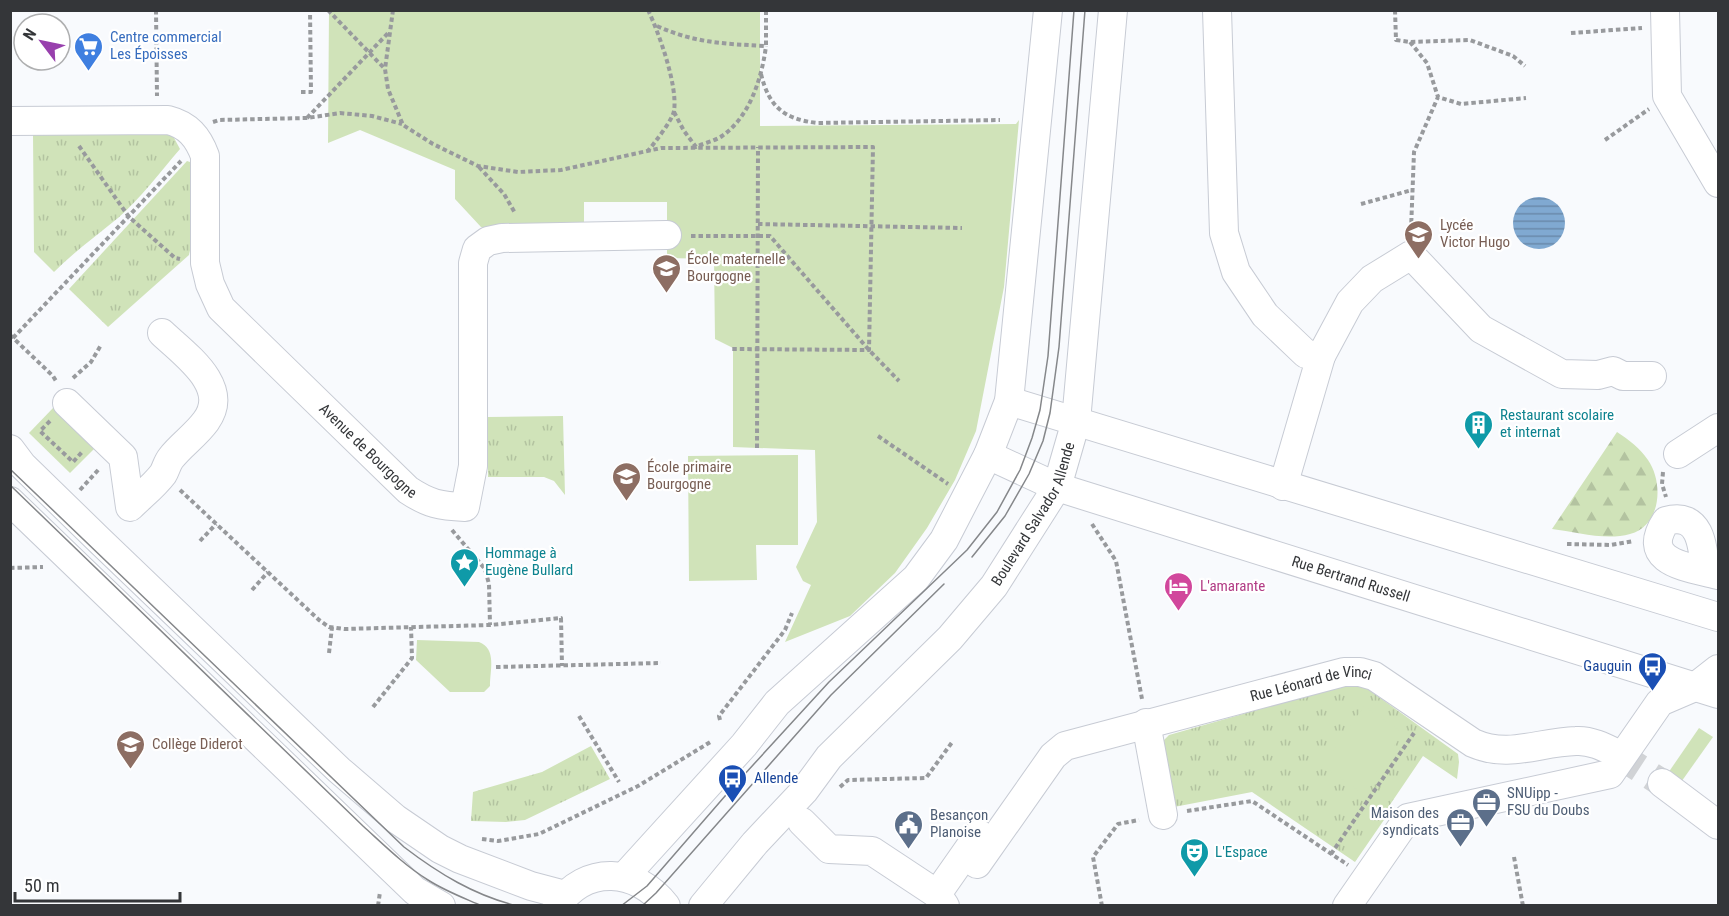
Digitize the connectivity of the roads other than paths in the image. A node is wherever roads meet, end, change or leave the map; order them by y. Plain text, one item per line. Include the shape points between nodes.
1 (1048, 10) edge
2 (1113, 10) edge
3 (1217, 10) edge
4 (1665, 19) edge
5 (10, 121) edge
6 (1719, 183) edge
7 (667, 235) road end
8 (162, 333) dead end
9 (1321, 356) junction
10 (1652, 376) dead end
11 (1009, 401) junction
12 (67, 403) road end
13 (1076, 421) junction
14 (1719, 428) edge
15 (10, 449) edge
16 (1678, 454) road end
17 (988, 455) junction
18 (1283, 486) junction
19 (1057, 487) junction
20 (10, 501) edge
21 (130, 507) junction
22 (1666, 521) road end
23 (98, 539) junction
24 (1712, 573) edge
25 (1719, 617) edge
26 (1719, 669) edge
27 (1707, 690) edge
28 (1146, 723) junction
29 (1616, 753) tunnel mouth
30 (1662, 783) tunnel mouth
31 (1022, 800) junction
32 (1163, 815) road end
33 (802, 822) dead end
34 (1719, 825) edge
35 (977, 864) dead end
36 (624, 877) junction
37 (561, 900) edge
38 (941, 900) edge
39 (441, 906) edge
40 (666, 906) edge
41 (703, 906) edge
42 (1347, 906) edge

1 - 11 street
2 - 13 street, Boulevard Salvador Allende
3 - 9 street via 1224,232 1236,272 1265,315 1306,354
4 - 6 street via 1667,96
5 - 7 street, Avenue de Bourgogne via 158,120 177,122 195,136 205,156 205,263 221,308 408,490 441,506 465,507 474,466 473,263 477,249 488,241 524,236
8 - 21 street via 200,369 213,392 213,411 169,459 163,474
9 - 10 street via 1350,302 1372,279 1411,255 1481,329 1562,374 1598,375 1612,371 1623,376
9 - 18 street
11 - 13 street
11 - 17 street
12 - 21 street via 123,457
13 - 18 street
13 - 19 street, Boulevard Salvador Allende
14 - 16 street
15 - 23 street
17 - 19 street, Rue Bertrand Russell
17 - 36 street via 944,540 916,578 777,704
18 - 25 street
19 - 27 street, Rue Bertrand Russell
19 - 41 street, Boulevard Salvador Allende via 994,586 950,638 829,757
20 - 39 street via 415,891
21 - 23 street
22 - 24 street via 1677,518 1696,528
23 - 37 street via 339,770 396,819 460,859
26 - 27 street
27 - 42 street via 1660,702 1610,774 1408,818
28 - 29 street, Rue Léonard de Vinci via 1344,672 1360,672 1374,676 1485,748 1501,751 1575,741
28 - 31 street, Rue Léonard de Vinci via 1065,747 1053,756
28 - 32 street
30 - 34 street
31 - 35 street, Rue Léonard de Vinci
31 - 38 street via 1002,801
33 - 38 street via 829,849 872,851
36 - 37 street via 603,876 582,883
36 - 40 street via 647,886

